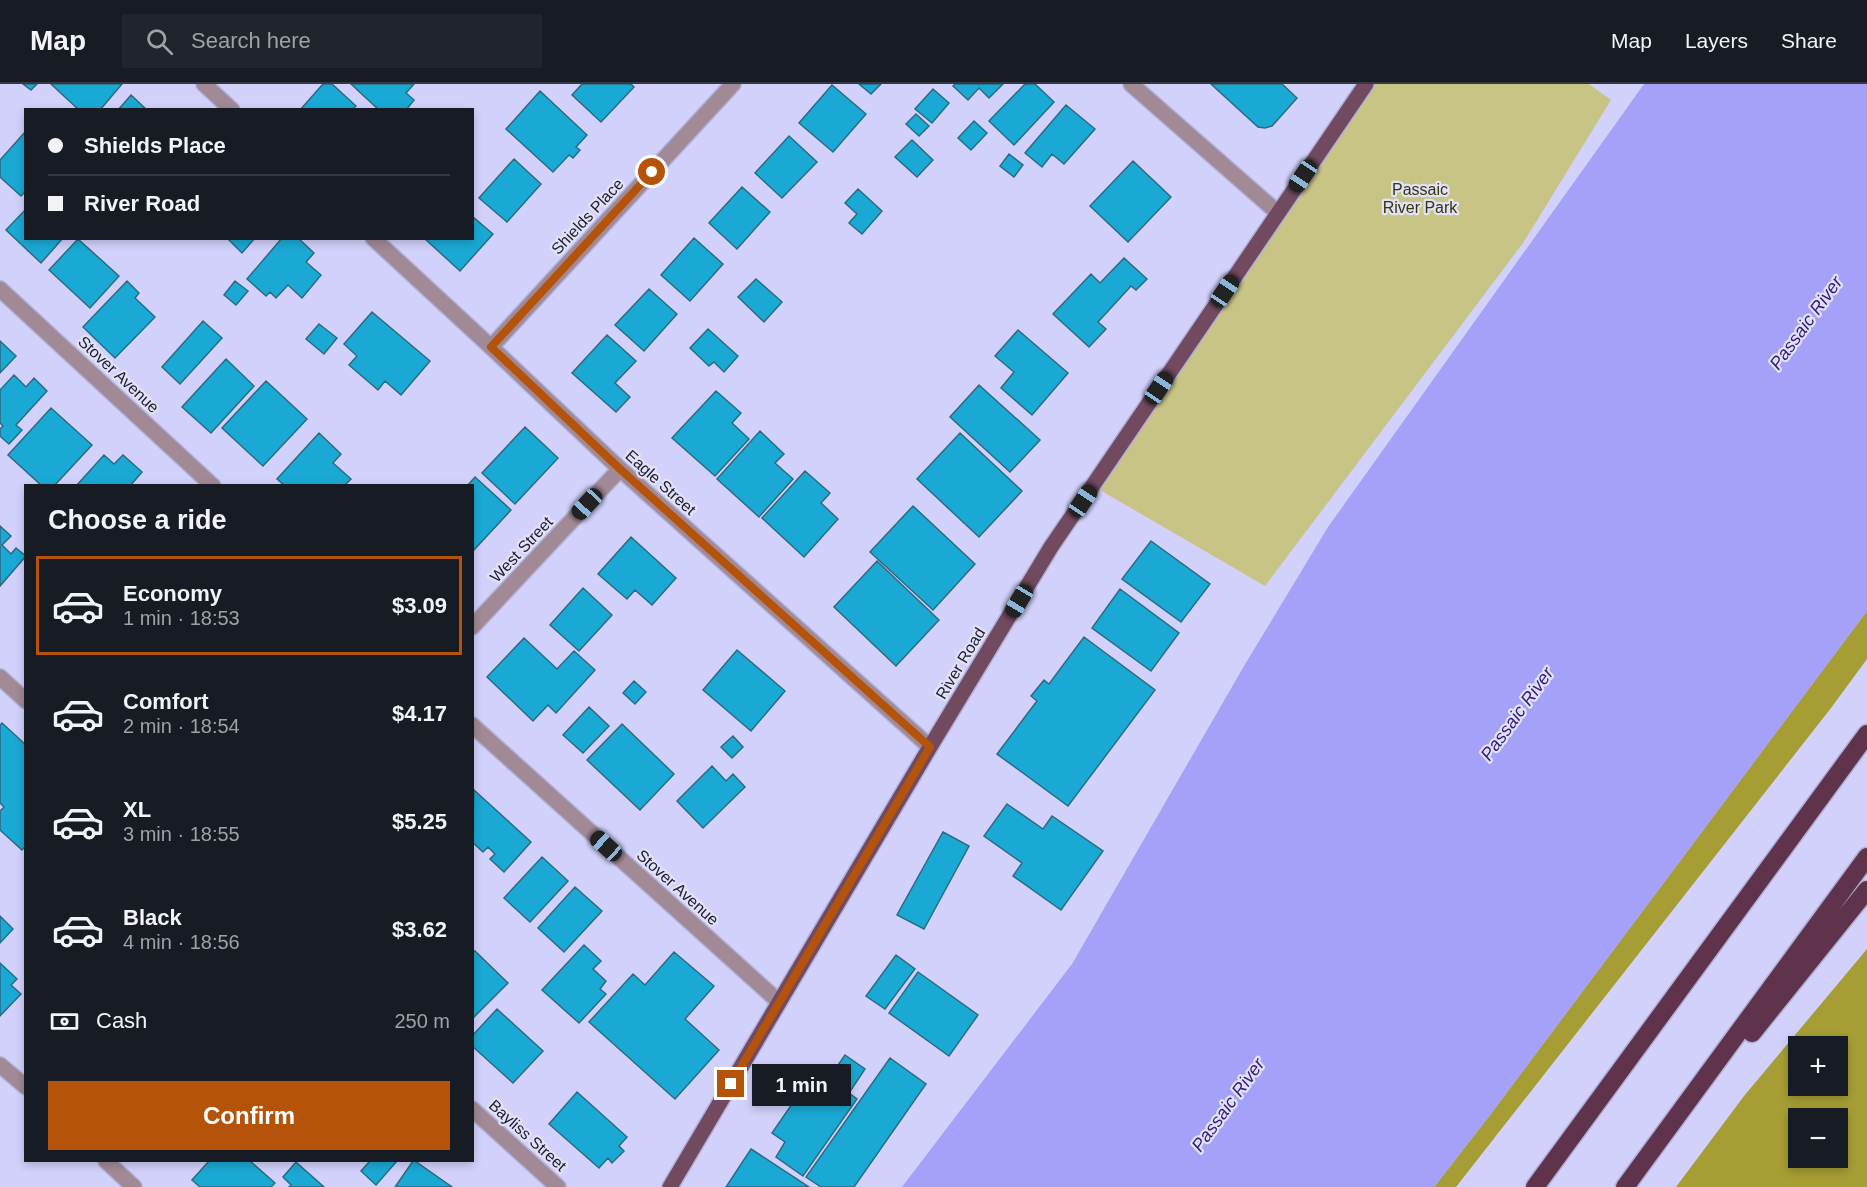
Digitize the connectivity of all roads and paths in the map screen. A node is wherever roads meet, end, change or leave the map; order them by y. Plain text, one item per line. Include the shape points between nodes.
1 (733, 84) edge
2 (1131, 84) edge
3 (1366, 84) edge
4 (215, 87) edge
5 (231, 108) edge
6 (1278, 213) junction
7 (375, 240) edge
8 (0, 289) edge
9 (491, 347) junction
10 (620, 469) junction
11 (211, 484) edge
12 (474, 625) edge
13 (0, 677) edge
14 (24, 699) edge
15 (474, 727) edge
16 (1867, 734) edge
17 (930, 747) junction
18 (1867, 857) edge
19 (1867, 890) edge
20 (779, 1002) junction
21 (0, 1065) edge
22 (24, 1085) edge
23 (474, 1111) edge
24 (107, 1162) edge
25 (134, 1187) edge
26 (558, 1187) edge
27 (670, 1187) edge
28 (1535, 1187) edge
29 (1627, 1187) edge

1 - 9 street, Shields Place
2 - 6 street
3 - 6 main road, River Road
4 - 5 street
6 - 17 main road, River Road via 1051,547
7 - 9 street, Eagle Street
8 - 11 street, Stover Avenue
9 - 10 street, Eagle Street
10 - 12 street, West Street
10 - 17 street, Eagle Street
13 - 14 street
15 - 20 street, Stover Avenue
16 - 28 highway
17 - 20 main road, River Road
18 - 29 highway
19 - 29 highway
20 - 27 main road, River Road
21 - 22 street
23 - 26 street, Bayliss Street
24 - 25 street

